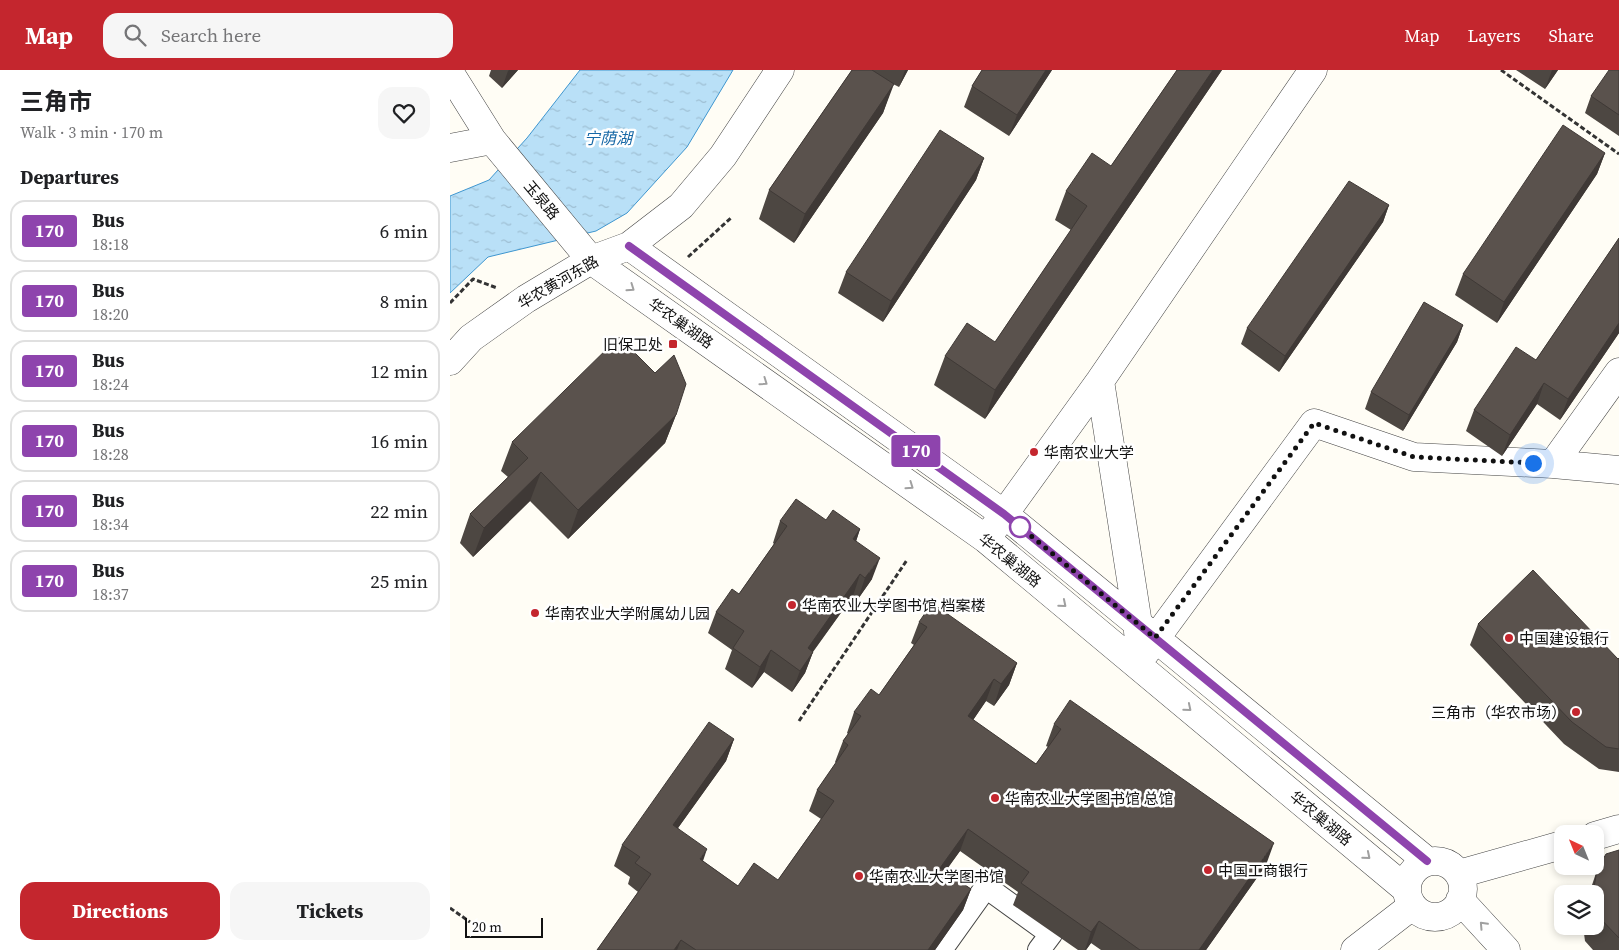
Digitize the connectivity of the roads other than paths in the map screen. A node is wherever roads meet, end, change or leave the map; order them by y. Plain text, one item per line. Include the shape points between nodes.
1 (780, 70) edge
2 (1313, 70) edge
3 (450, 73) edge
4 (492, 140) junction
5 (450, 148) edge
6 (629, 246) junction
7 (591, 260) junction
8 (450, 361) edge
9 (1619, 372) edge
10 (1100, 381) junction
11 (1552, 464) junction
12 (1619, 470) edge
13 (1004, 514) junction
14 (986, 539) junction
15 (1147, 631) junction
16 (1137, 664) junction
17 (1619, 829) edge
18 (1604, 833) edge
19 (1554, 849) edge
20 (1427, 861) junction
21 (1455, 896) junction
22 (1409, 898) junction
23 (940, 950) edge
24 (1039, 950) edge
25 (1355, 950) edge
26 (1480, 950) edge
27 (1506, 950) edge

1 - 6 street, 华农黄河东路 via 723,156 681,206
2 - 10 street
3 - 4 street, 玉泉路
4 - 5 street
4 - 7 street, 玉泉路
6 - 7 street, 华农黄河东路
6 - 13 street
7 - 8 street, 华农黄河东路 via 526,299 471,338
7 -> 14 street, 华农巢湖路
9 - 11 street
10 - 13 street
10 - 15 street
11 - 12 street
11 - 15 street via 1414,457 1314,423
13 - 14 street
13 - 15 street
14 -> 16 street, 华农巢湖路
15 - 16 street
15 - 20 street
16 -> 22 street, 华农巢湖路
17 - 18 street
19 - 21 street
20 - 21 street via 1445,862
20 - 22 street via 1419,865 1408,880
21 - 22 street via 1438,917 1419,913
21 - 26 street
27 -> 21 street
22 - 25 street
23 - 24 street via 986,887 1051,934

